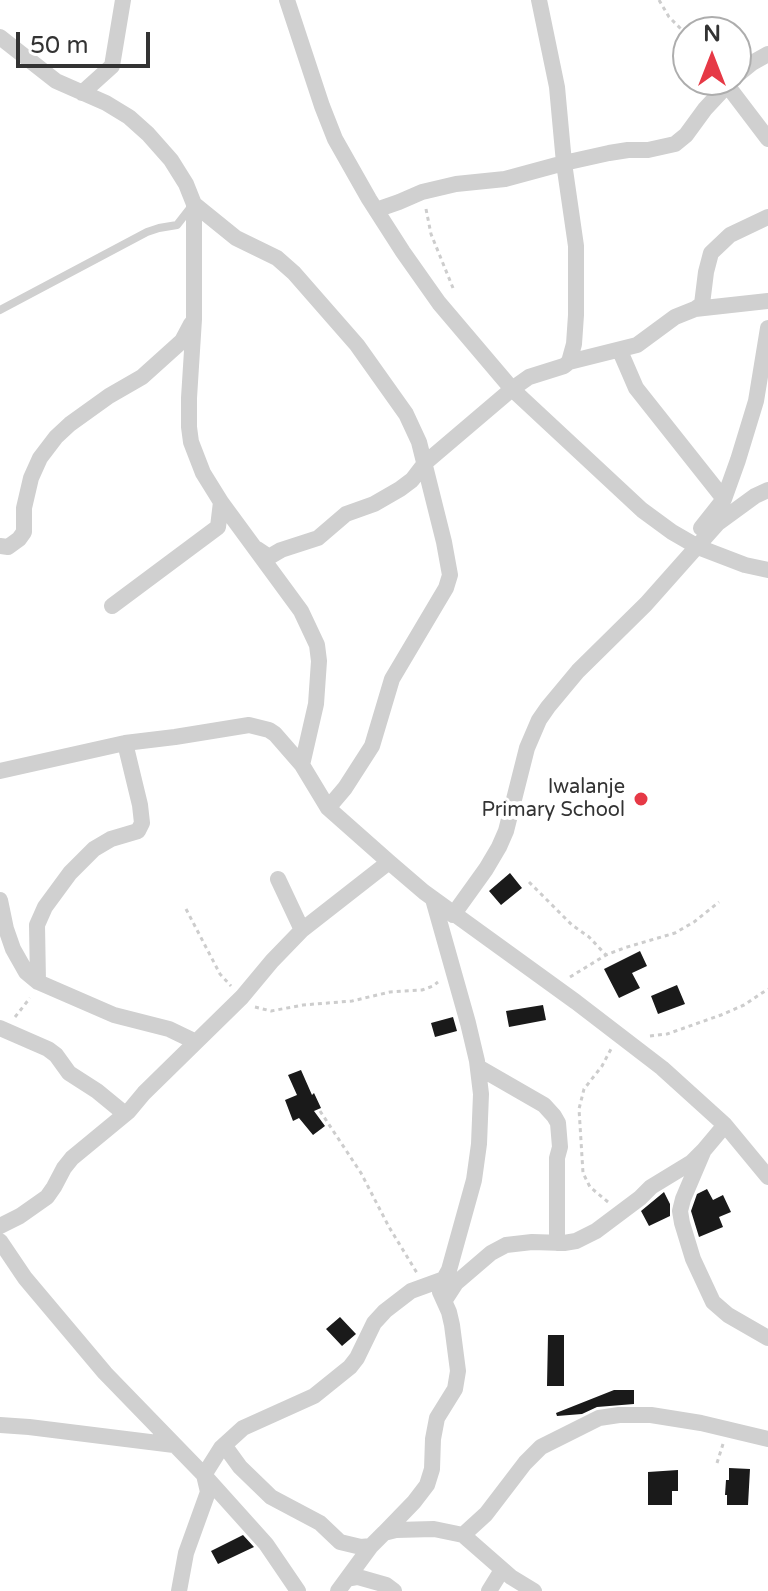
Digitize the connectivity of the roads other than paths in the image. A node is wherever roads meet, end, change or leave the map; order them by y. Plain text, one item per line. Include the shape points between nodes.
1 (123, 0) edge
2 (287, 0) edge
3 (539, 0) edge
4 (0, 37) edge
5 (82, 93) junction
6 (717, 96) edge
7 (742, 96) edge
8 (768, 139) edge
9 (564, 163) junction
10 (194, 204) junction
11 (376, 210) junction
12 (768, 217) edge
13 (768, 301) edge
14 (695, 309) junction
15 (0, 310) edge
16 (194, 319) junction
17 (768, 328) edge
18 (620, 351) junction
19 (569, 362) junction
20 (512, 389) junction
21 (425, 463) junction
22 (768, 490) edge
23 (724, 499) junction
24 (221, 502) junction
25 (694, 545) junction
26 (0, 546) edge
27 (256, 548) junction
28 (768, 570) edge
29 (112, 606) dead end
30 (125, 743) junction
31 (302, 765) junction
32 (0, 771) edge
33 (328, 808) junction
34 (389, 862) junction
35 (278, 879) dead end
36 (433, 899) junction
37 (0, 900) edge
38 (453, 915) junction
39 (302, 930) junction
40 (38, 982) junction
41 (4, 1030) edge
42 (196, 1042) junction
43 (478, 1067) junction
44 (125, 1114) junction
45 (725, 1125) junction
46 (704, 1150) junction
47 (768, 1177) edge
48 (0, 1226) edge
49 (0, 1241) edge
50 (557, 1243) junction
51 (431, 1284) junction
52 (445, 1300) junction
53 (768, 1338) edge
54 (0, 1425) edge
55 (768, 1439) edge
56 (174, 1445) junction
57 (224, 1445) junction
58 (204, 1475) junction
59 (384, 1533) junction
60 (463, 1535) junction
61 (371, 1546) junction
62 (502, 1570) junction
63 (343, 1585) edge
64 (179, 1591) edge
65 (298, 1591) edge
66 (394, 1591) edge
67 (489, 1591) edge
68 (534, 1591) edge

1 - 5 street via 112,66
2 - 11 street via 335,139
3 - 9 street via 557,87
4 - 5 street via 56,81
5 - 10 street via 115,108 148,134 180,172
6 - 9 street via 675,144
7 - 8 street
9 - 11 street via 422,192
9 - 19 street via 576,246 576,315
10 - 15 lane via 177,225 147,232
10 - 16 street
10 - 21 street via 236,238 277,258 330,312 406,414
11 - 20 street via 439,303
12 - 14 street via 730,235 711,253 702,304
13 - 14 street
14 - 18 street
16 - 24 street via 191,442
16 - 26 street via 182,341 142,377 56,437 31,478 24,532 8,547
17 - 23 street via 756,401
18 - 19 street
18 - 23 street via 636,388
19 - 20 street
20 - 21 street
20 - 25 street via 642,510
21 - 27 street via 400,489 346,514 318,538 269,557
21 - 33 street via 448,583 392,679 372,746
22 - 25 street
23 - 25 street
24 - 27 street
24 - 29 street via 218,527
25 - 28 street
25 - 38 street via 539,720 506,831
27 - 31 street via 301,611 318,651 316,704
30 - 31 street via 253,725 272,732
30 - 32 street
30 - 40 street via 142,823 138,831 94,849 45,907 37,925
31 - 33 street
33 - 34 street
34 - 36 street
34 - 39 street
35 - 39 street
36 - 38 street
36 - 43 street
37 - 40 street via 13,949
38 - 45 street via 619,1034
39 - 42 street
40 - 42 street
41 - 44 street via 48,1049 69,1073
42 - 44 street
43 - 50 street via 544,1105 558,1123
43 - 51 street via 481,1114 474,1180 449,1270 444,1279
44 - 48 street via 72,1158 47,1197
45 - 46 street
45 - 47 street
46 - 50 street via 596,1231
46 - 53 street via 680,1211 693,1259 713,1302
49 - 56 street via 105,1373
50 - 52 street via 506,1245 456,1283
51 - 52 street
51 - 57 street via 411,1291 385,1311 350,1367 314,1396 243,1428
52 - 59 street via 458,1371 455,1389 437,1418 427,1485
54 - 56 street
55 - 60 street via 651,1415 599,1418 541,1447
56 - 58 street
57 - 58 street
57 - 61 street via 271,1497 320,1523 340,1542
58 - 64 street via 208,1492
58 - 65 street via 266,1544
59 - 60 street via 434,1529
59 - 61 street
60 - 62 street
61 - 63 street
62 - 67 street
62 - 68 street
63 - 66 street via 358,1577

